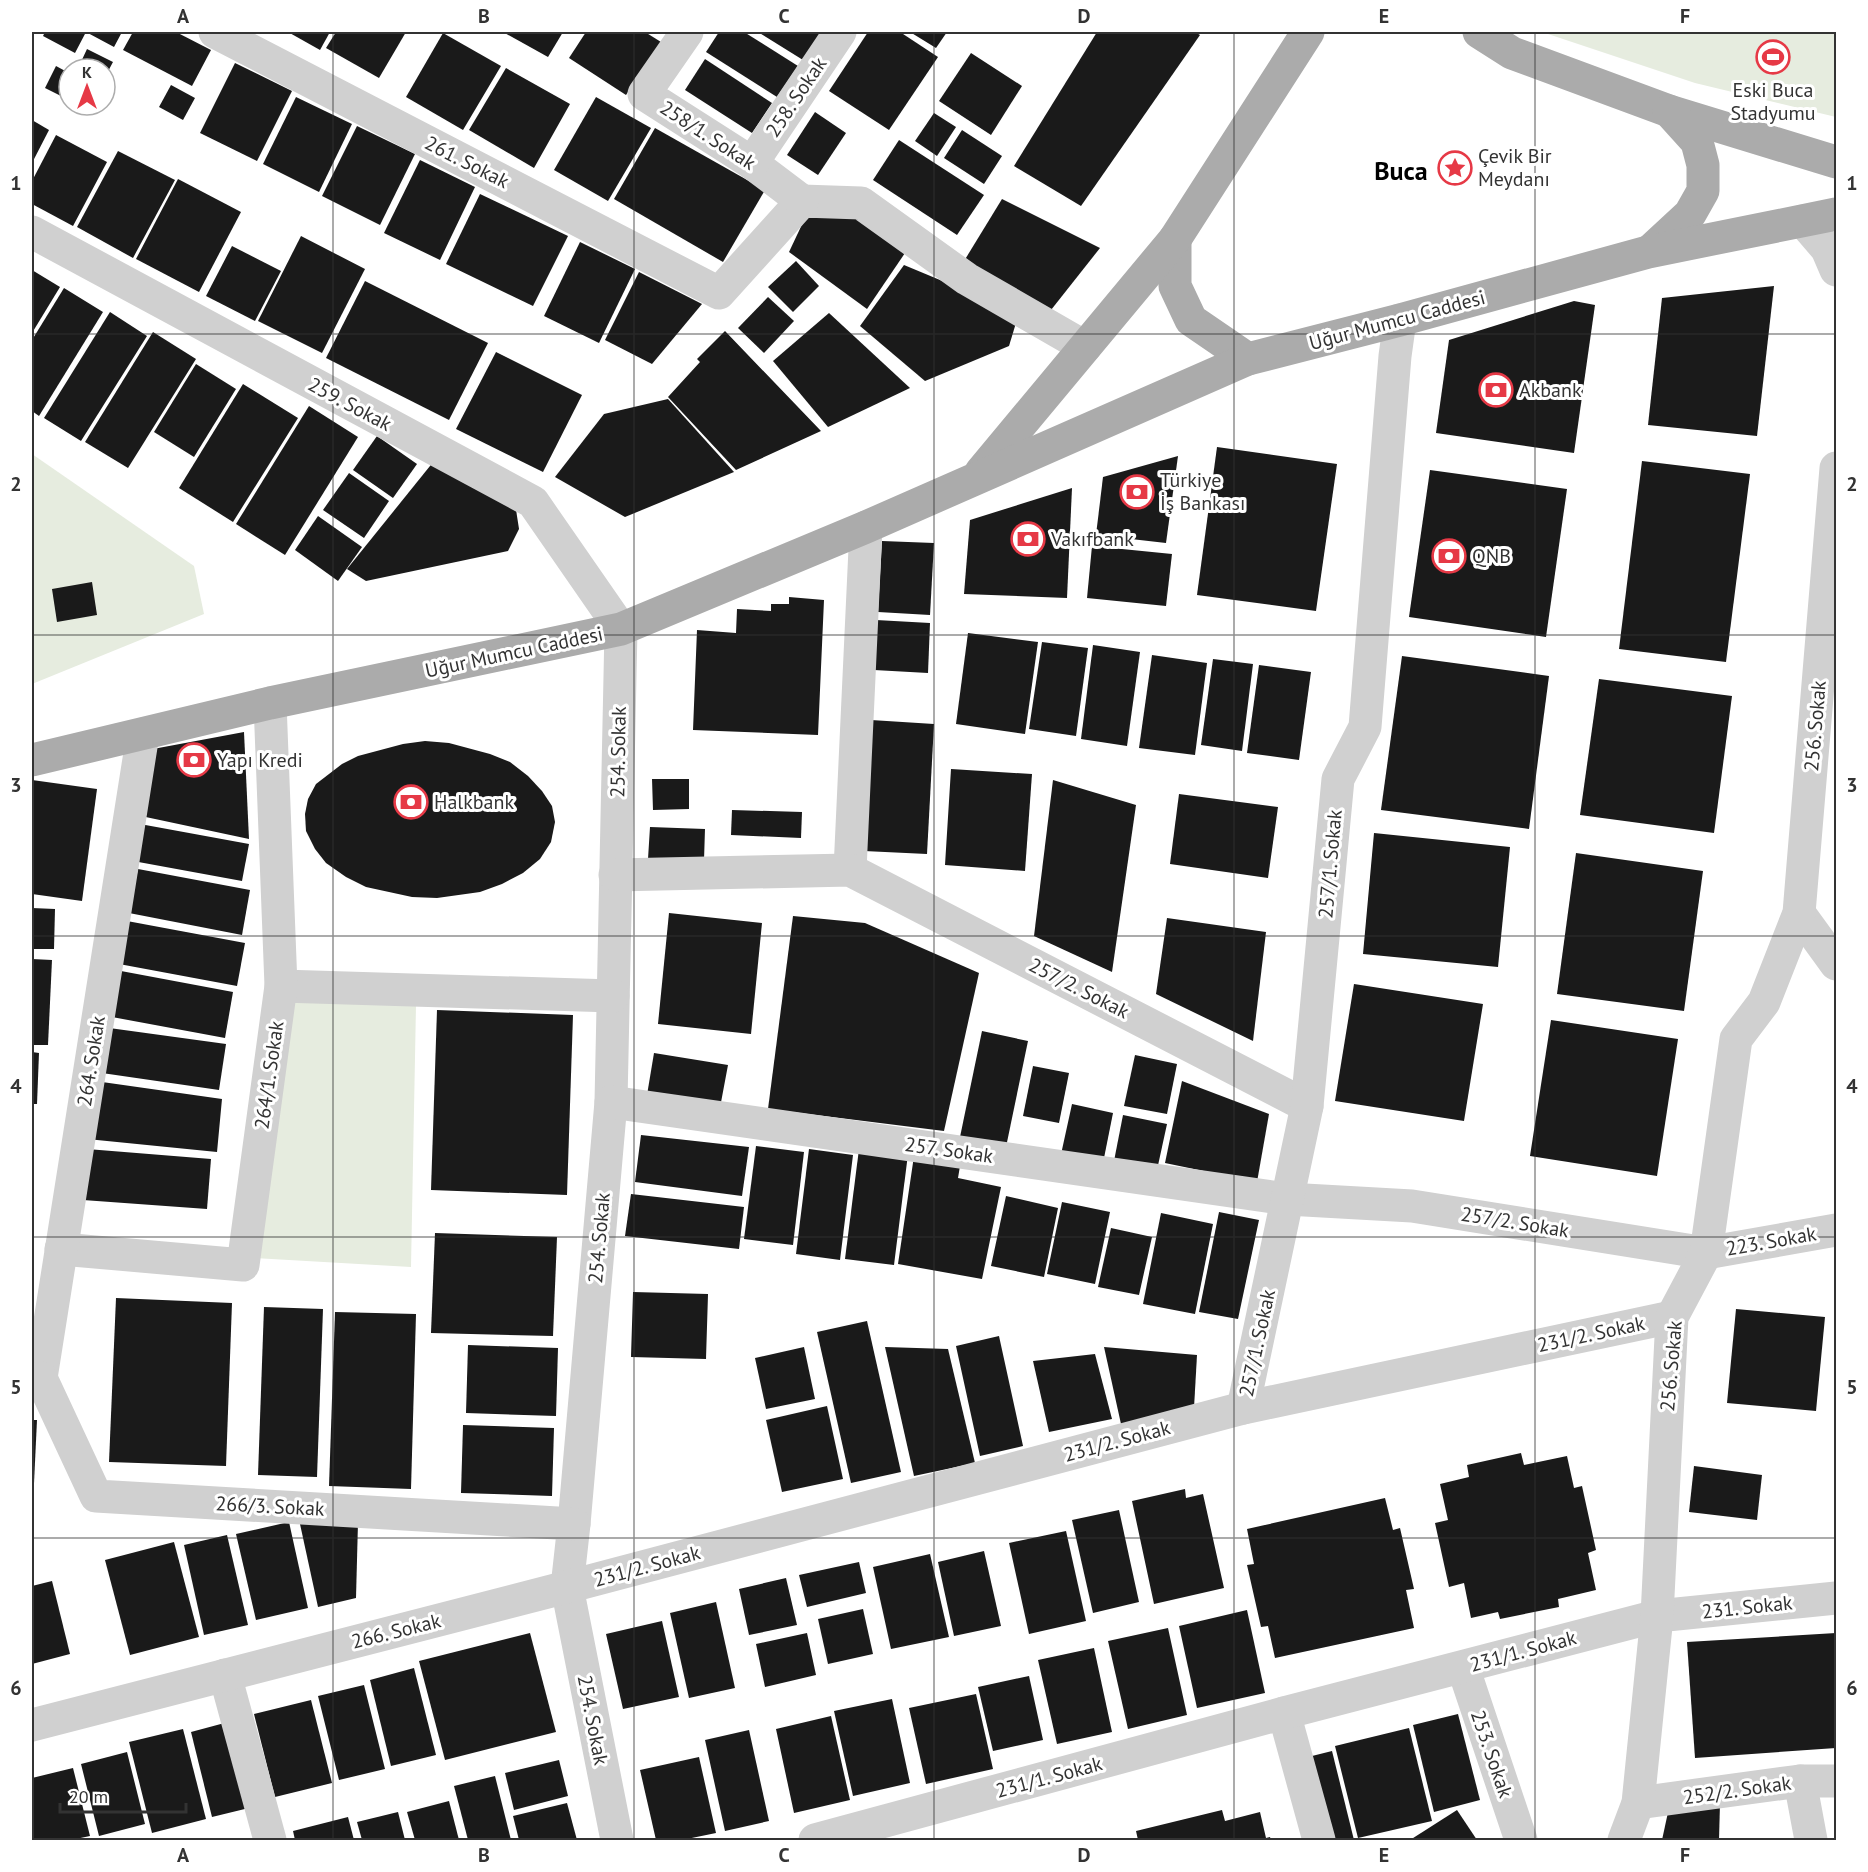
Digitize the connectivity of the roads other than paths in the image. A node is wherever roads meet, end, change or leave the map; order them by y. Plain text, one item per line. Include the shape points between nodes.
1 (215, 32) edge
2 (687, 32) edge
3 (840, 32) edge
4 (1278, 32) edge
5 (1308, 32) edge
6 (1479, 32) edge
7 (1505, 42) edge
8 (1281, 74) junction
9 (1670, 111) junction
10 (1836, 162) edge
11 (752, 163) junction
12 (802, 201) junction
13 (1836, 214) edge
14 (1803, 221) junction
15 (32, 232) edge
16 (1175, 239) junction
17 (1648, 252) junction
18 (1836, 270) edge
19 (1400, 320) junction
20 (1085, 347) junction
21 (1248, 359) junction
22 (1836, 468) edge
23 (976, 478) junction
24 (866, 527) junction
25 (621, 629) junction
26 (270, 703) junction
27 (143, 734) junction
28 (32, 760) edge
29 (850, 870) junction
30 (615, 875) junction
31 (1799, 913) junction
32 (1836, 964) edge
33 (281, 986) junction
34 (613, 996) junction
35 (611, 1102) junction
36 (1307, 1106) junction
37 (1287, 1199) junction
38 (1836, 1230) edge
39 (62, 1249) junction
40 (1707, 1253) junction
41 (1672, 1317) junction
42 (36, 1378) edge
43 (1243, 1408) junction
44 (574, 1524) junction
45 (567, 1587) junction
46 (1836, 1598) edge
47 (1657, 1616) junction
48 (1463, 1667) junction
49 (225, 1675) junction
50 (1284, 1713) junction
51 (32, 1725) edge
52 (1836, 1780) edge
53 (1800, 1781) junction
54 (1638, 1803) junction
55 (270, 1840) edge
56 (617, 1840) edge
57 (815, 1840) edge
58 (1319, 1840) edge
59 (1521, 1840) edge
60 (1624, 1840) edge
61 (1811, 1840) edge

1 - 12 street, 261. Sokak via 719,293
2 - 11 street, 258/1. Sokak via 644,94
3 - 11 street, 258. Sokak
4 - 8 main road
5 - 8 main road, Uğur Mumcu Caddesi
6 - 7 main road
7 - 9 main road
8 - 16 main road, Uğur Mumcu Caddesi
9 - 10 main road
9 - 17 main road via 1696,142 1703,165 1703,191 1690,214
11 - 12 street, 258/1. Sokak
12 - 20 street via 861,203 968,279
13 - 14 main road, Uğur Mumcu Caddesi
14 - 17 main road, Uğur Mumcu Caddesi
14 - 18 street via 1827,249
15 - 25 street, 259. Sokak via 533,502
16 - 20 main road, Uğur Mumcu Caddesi
16 - 21 main road via 1175,286 1191,320
17 - 19 main road, Uğur Mumcu Caddesi
19 - 21 main road, Uğur Mumcu Caddesi
19 - 36 street, 257/1. Sokak via 1365,727 1338,779
20 - 23 main road, Uğur Mumcu Caddesi
21 - 23 main road, Uğur Mumcu Caddesi
22 - 31 street, 256. Sokak
23 - 24 main road, Uğur Mumcu Caddesi
24 - 25 main road, Uğur Mumcu Caddesi
24 - 29 street
25 - 26 main road, Uğur Mumcu Caddesi
25 - 30 street, 254. Sokak
26 - 27 main road, Uğur Mumcu Caddesi
26 - 33 street, 264/1. Sokak
27 - 28 main road, Uğur Mumcu Caddesi
27 - 39 street, 264. Sokak
29 - 30 street, 257/2. Sokak
29 - 36 street, 257/2. Sokak
30 - 34 street, 254. Sokak
31 - 32 street
31 - 40 street, 256. Sokak via 1764,1002 1736,1039
33 - 34 street
33 - 39 street, 264/1. Sokak via 243,1265
34 - 35 street, 254. Sokak
35 - 37 street, 257. Sokak
35 - 44 street, 254. Sokak
36 - 37 street, 257/1. Sokak
37 - 40 street, 257/2. Sokak via 1412,1206
37 - 43 street, 257/1. Sokak
38 - 40 street, 223. Sokak
39 - 42 street, 264. Sokak
40 - 41 street, 256. Sokak
41 - 43 street, 231/2. Sokak
41 - 47 street, 256. Sokak
42 - 44 street, 266/3. Sokak via 96,1496
43 - 45 street, 231/2. Sokak
44 - 45 street, 254. Sokak
45 - 49 street, 266. Sokak
45 - 56 street, 254. Sokak
46 - 47 street, 231. Sokak
47 - 48 street, 231/1. Sokak
47 - 54 street, 256. Sokak
48 - 50 street, 231/1. Sokak
48 - 59 street, 253. Sokak
49 - 51 street, 266. Sokak
49 - 55 street
50 - 57 street, 231/1. Sokak
50 - 58 street
52 - 53 street, 252/2. Sokak
53 - 54 street, 252/2. Sokak
53 - 61 street
54 - 60 street, 256. Sokak

